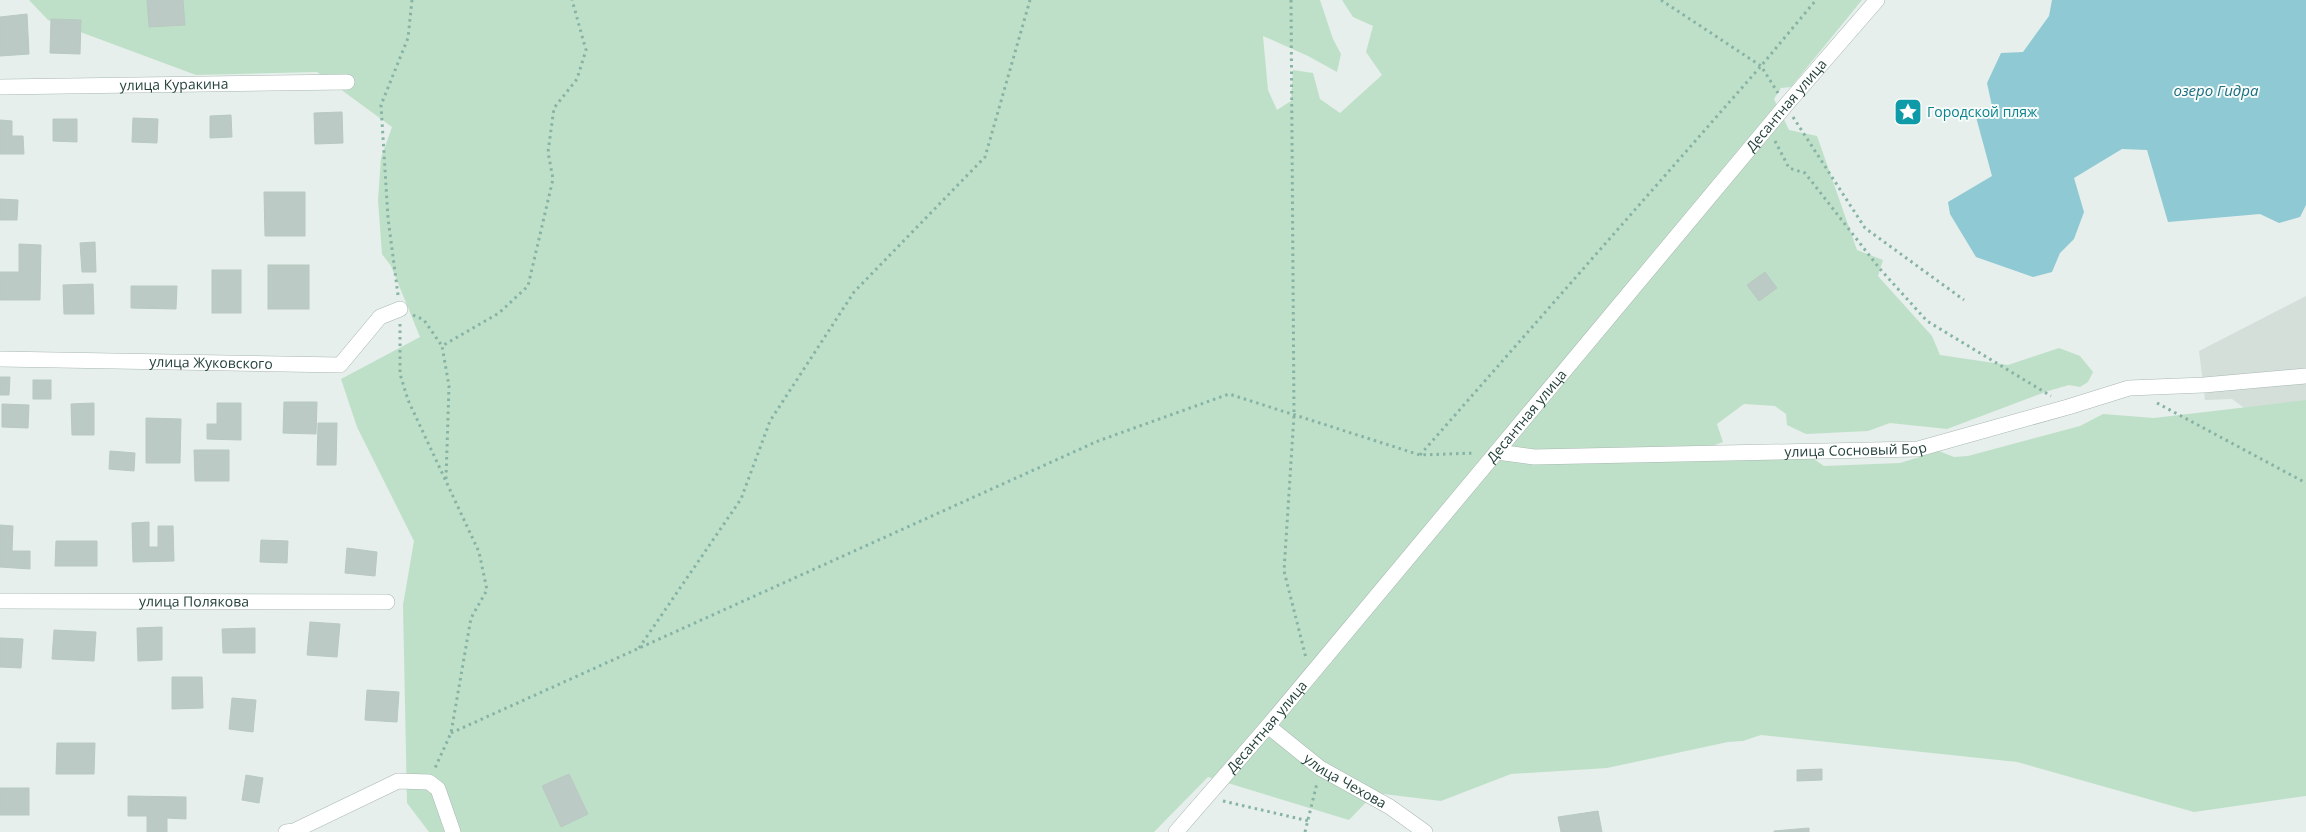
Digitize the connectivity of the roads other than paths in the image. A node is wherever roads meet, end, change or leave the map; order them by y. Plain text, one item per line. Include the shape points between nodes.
1 (1877, 0) edge
2 (347, 82) dead end
3 (0, 87) edge
4 (400, 309) road end
5 (0, 359) edge
6 (2306, 376) edge
7 (1497, 452) junction
8 (0, 601) edge
9 (387, 602) dead end
10 (1268, 726) junction
11 (286, 832) edge
12 (453, 832) edge
13 (1176, 832) edge
14 (1425, 832) edge

1 - 7 street, Десантная улица
2 - 3 street, улица Куракина
4 - 5 street, улица Жуковского via 380,317 340,365
6 - 7 street, улица Сосновый Бор via 2129,388 1918,449 1534,457
7 - 10 street, Десантная улица
8 - 9 street, улица Полякова
10 - 13 street, Десантная улица
10 - 14 street, улица Чехова via 1320,768 1390,806
11 - 12 street via 398,781 429,782 438,789

